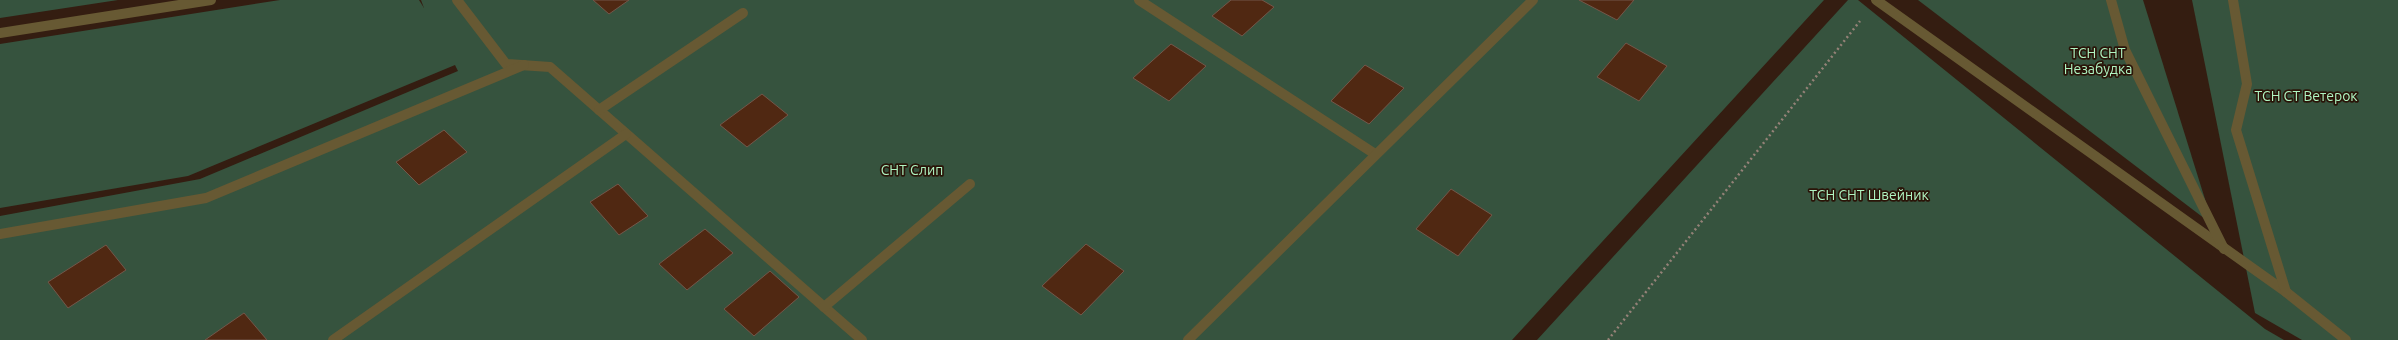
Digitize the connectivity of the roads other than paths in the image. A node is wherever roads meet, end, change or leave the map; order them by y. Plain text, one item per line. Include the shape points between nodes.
1 (178, 0) edge
2 (211, 0) edge
3 (457, 0) edge
4 (1138, 0) edge
5 (1533, 0) edge
6 (1876, 0) edge
7 (2111, 0) edge
8 (2234, 0) edge
9 (168, 7) junction
10 (743, 13) dead end
11 (0, 33) edge
12 (524, 65) junction
13 (599, 110) junction
14 (626, 134) junction
15 (1375, 154) junction
16 (970, 184) dead end
17 (0, 234) edge
18 (2224, 249) junction
19 (2286, 292) junction
20 (824, 307) junction
21 (333, 340) edge
22 (862, 340) edge
23 (1188, 340) edge
24 (2346, 340) edge

1 - 9 street
2 - 9 street
3 - 12 street via 506,64
4 - 15 street
5 - 15 street
6 - 18 street
7 - 18 street via 2125,50
8 - 19 street via 2247,84 2236,130
9 - 11 street
10 - 13 street
12 - 13 street via 550,67
12 - 17 street via 206,198
13 - 14 street
14 - 20 street
14 - 21 street via 446,258
15 - 23 street
16 - 20 street
18 - 19 street
19 - 24 street
20 - 22 street

